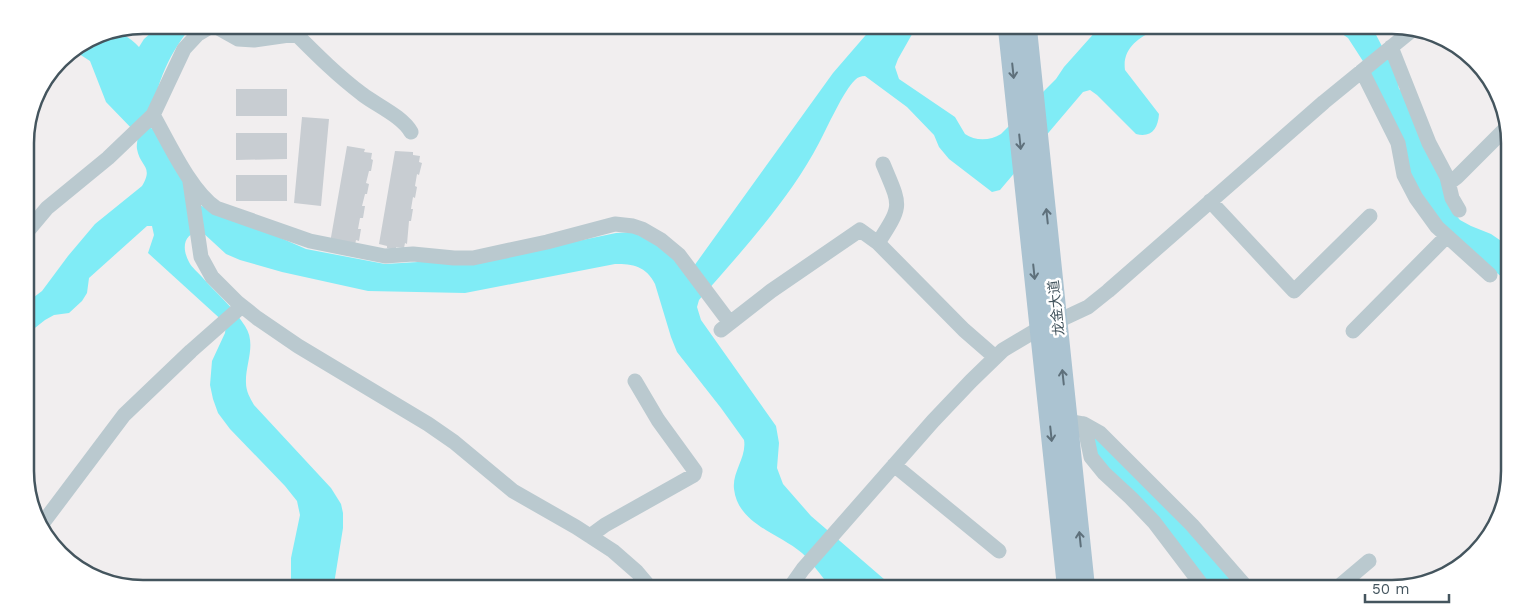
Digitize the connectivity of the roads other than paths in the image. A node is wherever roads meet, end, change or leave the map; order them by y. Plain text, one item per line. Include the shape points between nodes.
1 (193, 34) edge
2 (229, 34) edge
3 (284, 34) edge
4 (303, 34) edge
5 (1009, 34) edge
6 (1028, 34) edge
7 (1406, 35) edge
8 (1392, 48) junction
9 (1364, 69) junction
10 (153, 115) junction
11 (411, 132) dead end
12 (1500, 134) edge
13 (883, 164) dead end
14 (190, 180) junction
15 (1449, 183) junction
16 (1210, 201) junction
17 (1459, 210) dead end
18 (1370, 216) dead end
19 (34, 223) edge
20 (1447, 236) junction
21 (878, 243) junction
22 (1490, 275) dead end
23 (239, 309) junction
24 (1049, 325) junction
25 (1353, 331) dead end
26 (995, 357) junction
27 (635, 381) dead end
28 (1076, 422) junction
29 (894, 465) junction
30 (45, 520) edge
31 (590, 536) junction
32 (999, 552) dead end
33 (1369, 561) dead end
34 (643, 580) edge
35 (796, 580) edge
36 (1066, 580) edge
37 (1085, 580) edge
38 (1198, 580) edge
39 (1240, 580) edge
40 (1347, 580) edge

1 - 10 street
2 - 3 street via 246,40
4 - 11 street via 330,69 404,123
5 -> 24 main road, 龙金大道 via 1023,171
24 -> 6 main road, 龙金大道 via 1039,148
7 - 8 street
8 - 9 street
8 - 15 street via 1429,143
9 - 16 street
9 - 20 street via 1398,143 1408,185
10 - 14 street
10 - 19 street via 47,208
12 - 15 street
13 - 21 street via 896,195 897,208
14 - 21 street via 203,198 216,208 310,241 376,255 472,258 615,224 642,229 670,247 688,266 709,293 725,326 860,230
14 - 23 street via 201,257 206,269
15 - 17 street
16 - 18 street via 1294,291
16 - 24 street via 1088,307
20 - 22 street
20 - 25 street
21 - 26 street
23 - 30 street via 124,415
23 - 31 street via 388,399 454,442 514,490
24 - 26 street
28 -> 24 main road, 龙金大道
24 -> 36 main road, 龙金大道
26 - 29 street
27 - 31 street via 694,475
37 -> 28 main road, 龙金大道
28 - 38 street via 1091,457 1154,522
28 - 39 street via 1100,433 1163,495
29 - 32 street
29 - 35 street
31 - 34 street via 626,562
33 - 40 street

